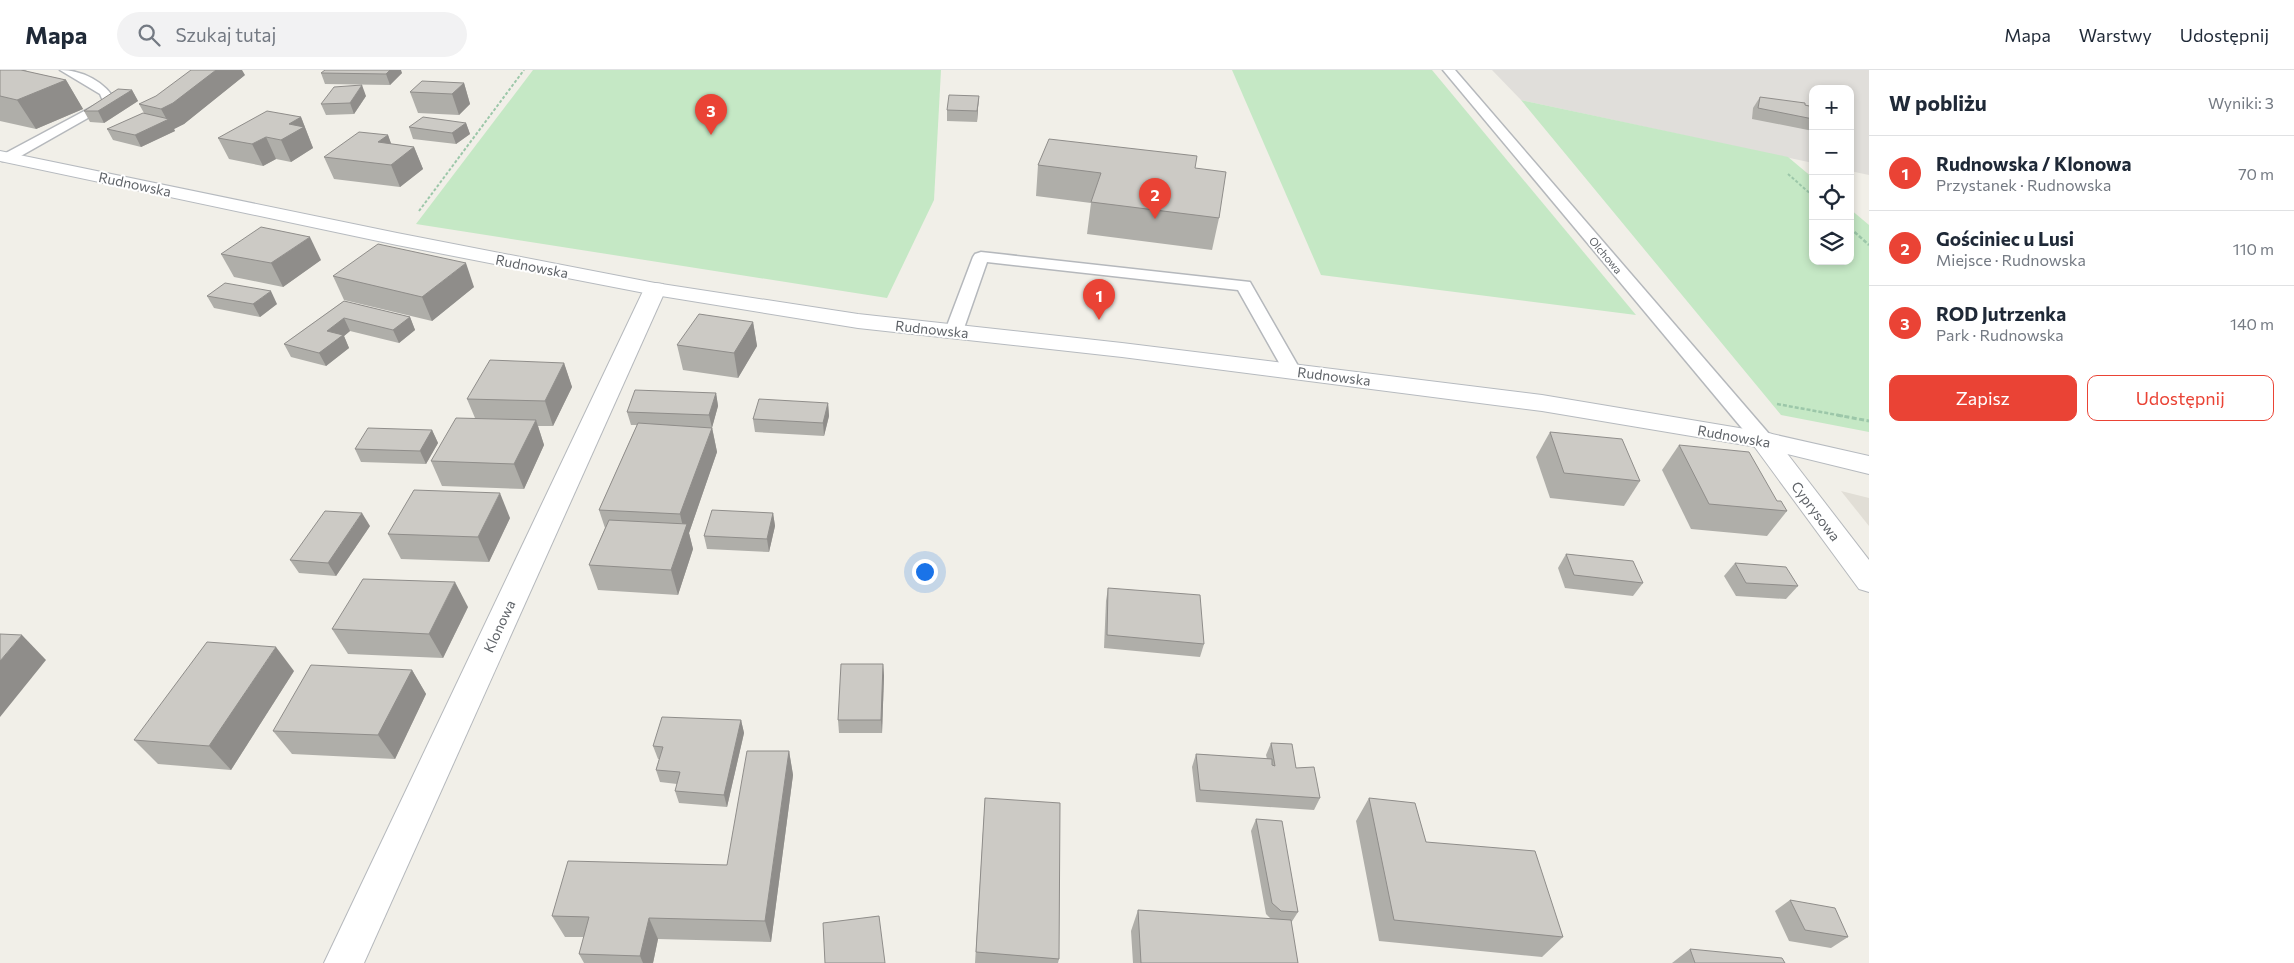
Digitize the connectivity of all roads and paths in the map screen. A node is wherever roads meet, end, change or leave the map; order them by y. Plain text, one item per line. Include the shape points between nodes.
1 (66, 70) edge
2 (524, 70) edge
3 (1449, 70) edge
4 (4, 157) edge
5 (1788, 174) dead end
6 (1809, 192) edge
7 (1854, 232) edge
8 (397, 239) junction
9 (1869, 245) edge
10 (655, 289) junction
11 (954, 331) junction
12 (1292, 371) junction
13 (1773, 403) dead end
14 (1869, 421) edge
15 (1763, 440) junction
16 (1869, 465) edge
17 (1869, 581) edge
18 (344, 963) edge

1 - 4 lane via 105,92 110,102
2 - 8 path
3 - 15 lane, Olchowa
4 - 8 main road, Rudnowska
5 - 6 path
7 - 9 path
8 - 10 main road, Rudnowska
10 - 11 main road, Rudnowska via 858,321
10 - 18 main road, Klonowa
11 - 12 main road, Rudnowska
11 - 12 lane via 981,257 1244,286
12 - 15 main road, Rudnowska via 1542,403
13 - 14 path
15 - 16 main road, Rudnowska
15 - 17 main road, Cyprysowa

